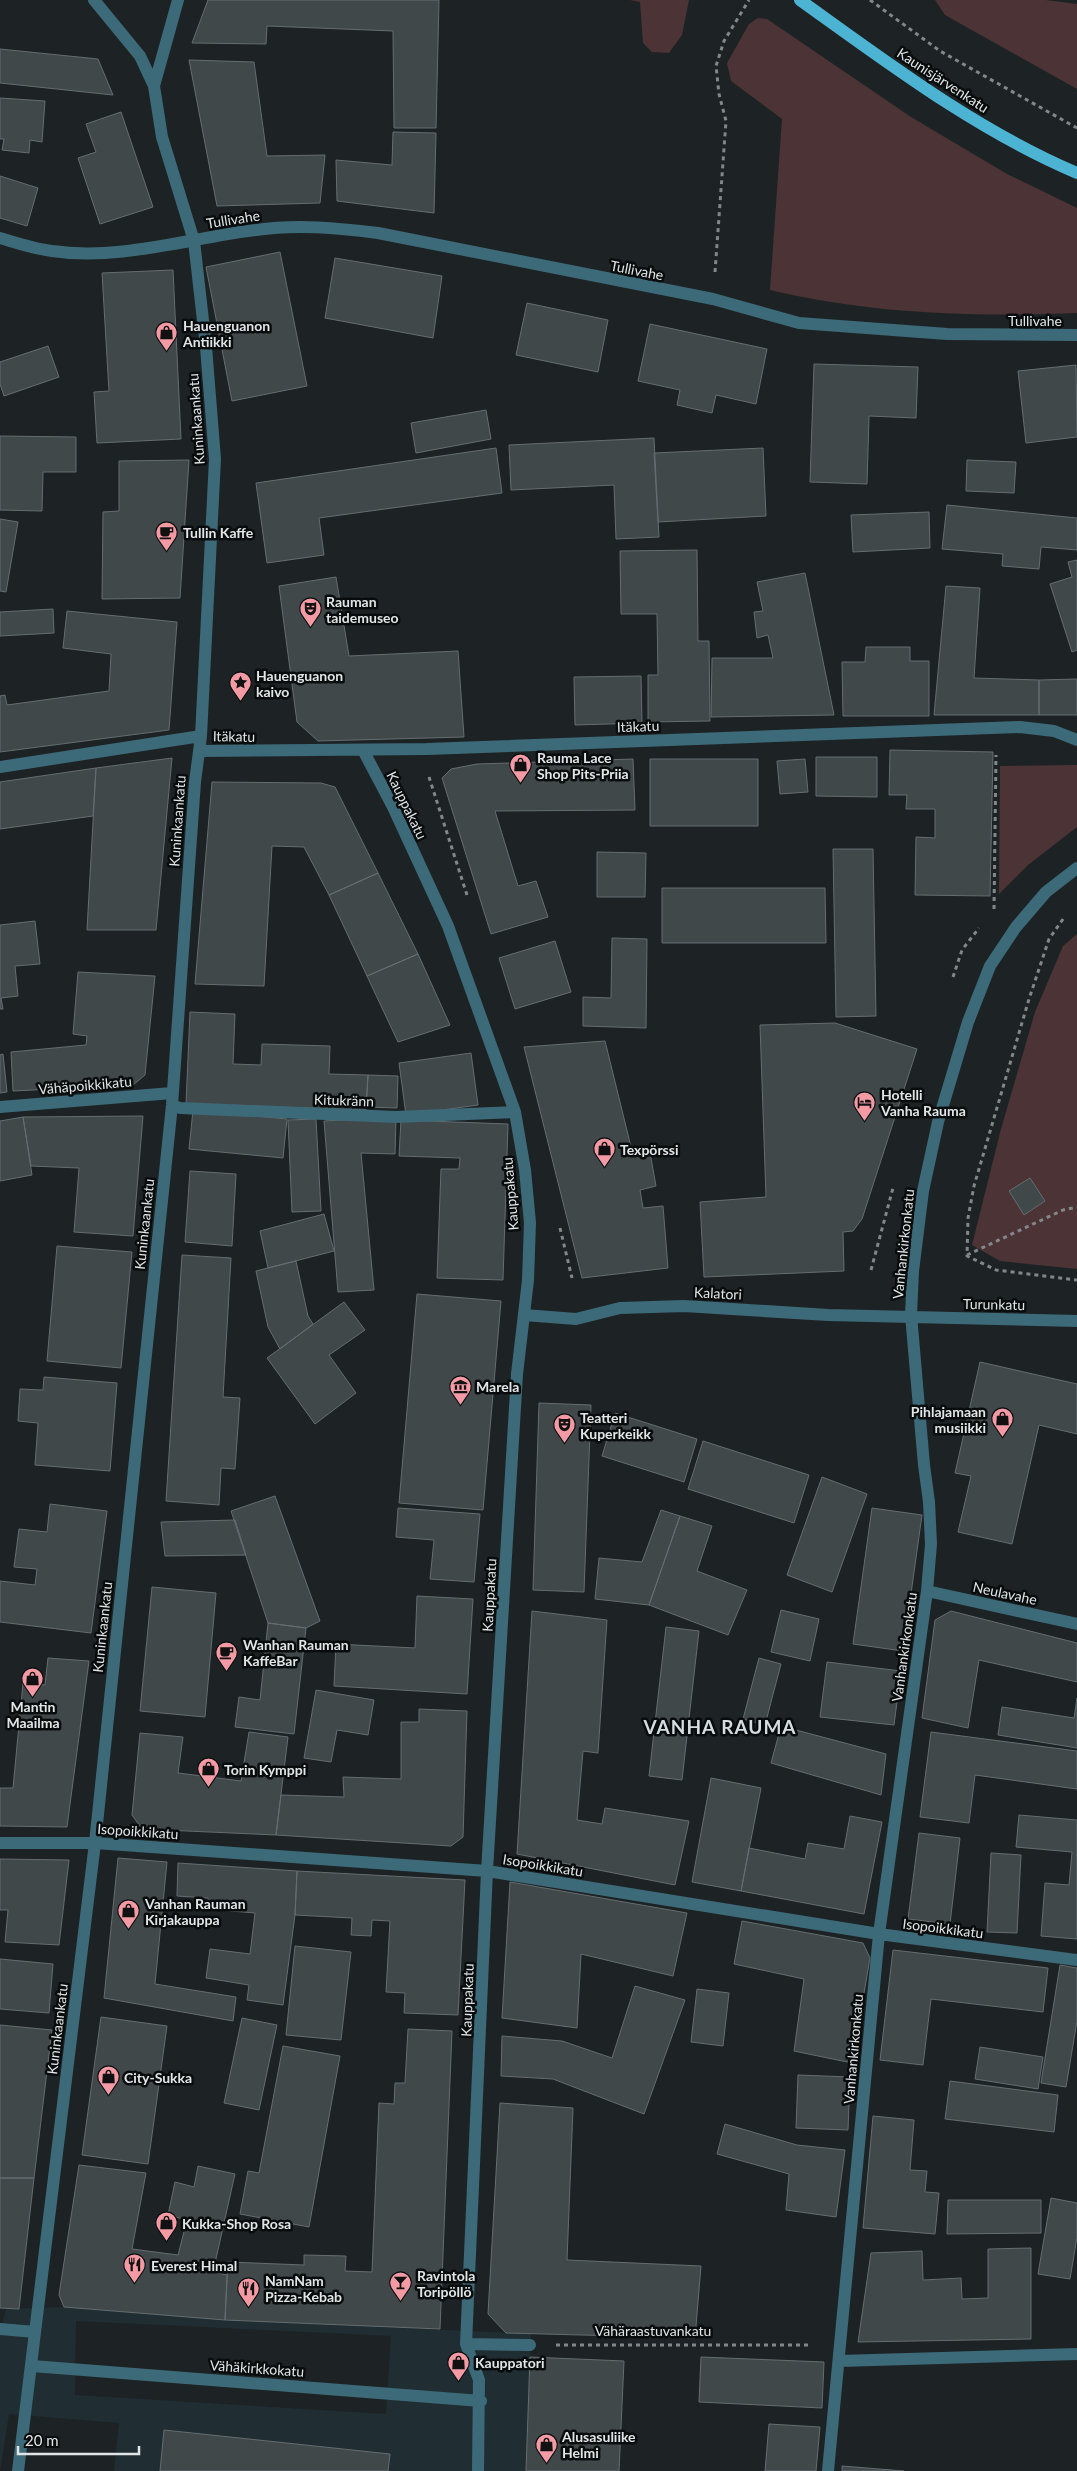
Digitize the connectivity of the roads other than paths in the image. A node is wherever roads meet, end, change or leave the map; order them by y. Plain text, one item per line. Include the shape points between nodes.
1 (94, 0) edge
2 (178, 0) edge
3 (800, 0) edge
4 (154, 86) junction
5 (1077, 173) edge
6 (0, 238) edge
7 (194, 241) junction
8 (1077, 334) edge
9 (201, 736) junction
10 (1077, 740) edge
11 (363, 750) junction
12 (199, 751) junction
13 (0, 767) edge
14 (1077, 868) edge
15 (172, 1099) junction
16 (0, 1107) edge
17 (515, 1112) junction
18 (524, 1315) junction
19 (911, 1316) junction
20 (1077, 1321) edge
21 (928, 1591) junction
22 (1077, 1624) edge
23 (0, 1843) edge
24 (95, 1843) junction
25 (488, 1871) junction
26 (879, 1934) junction
27 (1077, 1960) edge
28 (0, 2329) edge
29 (35, 2332) junction
30 (466, 2344) junction
31 (530, 2345) road end
32 (1077, 2354) edge
33 (839, 2361) junction
34 (32, 2366) junction
35 (480, 2401) junction
36 (18, 2471) edge
37 (478, 2471) edge
38 (828, 2471) edge

1 - 4 street, Kuninkaankatu via 140,56
2 - 4 street
3 - 5 main road, Kaunisjärvenkatu via 936,97
4 - 7 street, Kuninkaankatu via 162,137
6 - 7 street, Tullivahe via 52,252 91,253
7 - 8 street, Tullivahe via 256,230 339,228 712,299 799,323 947,334
7 - 9 street, Kuninkaankatu via 215,458
9 - 12 street, Kuninkaankatu
9 - 13 street, Itäkatu
10 - 11 street, Itäkatu via 1054,730 1020,727
11 - 12 street, Itäkatu
11 - 17 street, Kauppakatu via 448,926
12 - 15 street, Kuninkaankatu
14 - 19 street, Vanhankirkonkatu via 1046,892 1016,927 990,966 968,1022 938,1122 923,1190
15 - 16 street, Vähäpoikkikatu
15 - 17 street, Kitukränn via 180,1108 396,1117
15 - 24 street, Kuninkaankatu
17 - 18 street, Kauppakatu via 530,1223
18 - 19 street, Kalatori via 576,1319 620,1308 684,1306 828,1315
18 - 25 street, Kauppakatu via 517,1374
19 - 20 street, Turunkatu
19 - 21 street, Vanhankirkonkatu via 929,1502
21 - 22 street, Neulavahe
21 - 26 street, Vanhankirkonkatu
23 - 24 street, Isopoikkikatu
24 - 25 street, Isopoikkikatu
24 - 29 street, Kuninkaankatu
25 - 26 street, Isopoikkikatu
25 - 30 street, Kauppakatu
26 - 27 street, Isopoikkikatu
26 - 33 street, Vanhankirkonkatu
28 - 29 street
29 - 34 street, Kuninkaankatu
30 - 31 street
30 - 35 street, Kauppakatu via 480,2380
32 - 33 street
33 - 38 street, Vanhankirkonkatu
34 - 35 street, Vähäkirkkokatu
34 - 36 street, Kuninkaankatu
35 - 37 street, Kauppakatu

